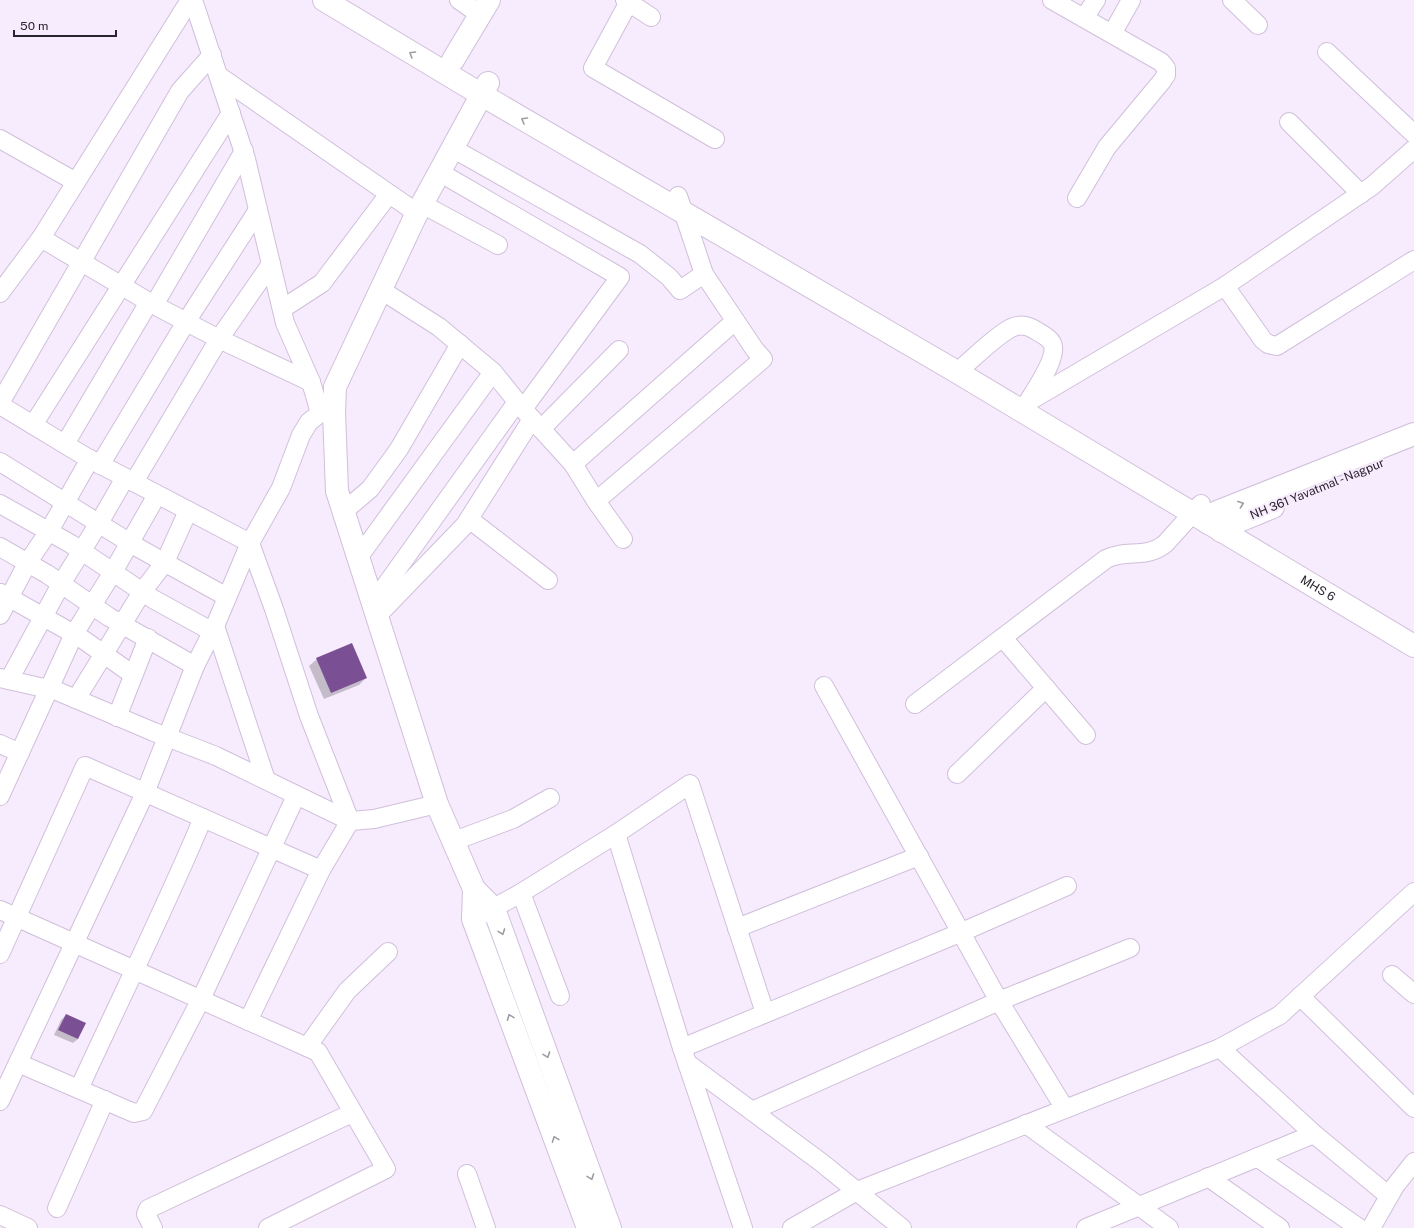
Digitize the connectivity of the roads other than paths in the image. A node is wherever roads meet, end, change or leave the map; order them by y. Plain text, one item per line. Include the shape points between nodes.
1 (192, 0) edge
2 (324, 0) edge
3 (353, 0) edge
4 (458, 0) edge
5 (1054, 0) edge
6 (1096, 0) edge
7 (1131, 0) edge
8 (1232, 0) edge
9 (628, 1) edge
10 (484, 7) edge
11 (651, 17) dead end
12 (1084, 18) junction
13 (1258, 25) dead end
14 (1112, 34) junction
15 (1327, 52) dead end
16 (212, 55) junction
17 (453, 60) junction
18 (218, 76) junction
19 (485, 89) junction
20 (231, 113) junction
21 (1289, 122) dead end
22 (1414, 134) edge
23 (0, 139) edge
24 (715, 139) dead end
25 (452, 148) junction
26 (1414, 149) edge
27 (244, 152) junction
28 (439, 172) junction
29 (76, 182) junction
30 (389, 194) junction
31 (1361, 194) junction
32 (1077, 198) dead end
33 (681, 205) junction
34 (419, 209) junction
35 (258, 210) junction
36 (41, 238) junction
37 (498, 245) dead end
38 (1414, 260) edge
39 (81, 262) junction
40 (271, 264) junction
41 (704, 274) junction
42 (121, 285) junction
43 (1225, 286) junction
44 (381, 290) junction
45 (0, 293) edge
46 (152, 304) junction
47 (282, 309) junction
48 (735, 321) junction
49 (186, 322) junction
50 (219, 339) junction
51 (460, 344) junction
52 (620, 350) dead end
53 (965, 365) junction
54 (493, 372) junction
55 (311, 382) junction
56 (1028, 402) junction
57 (0, 404) edge
58 (327, 408) junction
59 (528, 415) junction
60 (33, 425) junction
61 (1414, 434) edge
62 (65, 444) junction
63 (1414, 449) edge
64 (0, 462) edge
65 (95, 462) junction
66 (573, 464) junction
67 (129, 480) junction
68 (157, 495) junction
69 (596, 501) junction
70 (66, 502) junction
71 (0, 504) edge
72 (188, 511) junction
73 (344, 511) junction
74 (1212, 518) junction
75 (470, 519) junction
76 (100, 523) junction
77 (49, 531) junction
78 (623, 539) dead end
79 (130, 542) junction
80 (250, 543) junction
81 (0, 547) edge
82 (82, 551) junction
83 (358, 558) junction
84 (28, 562) junction
85 (165, 562) junction
86 (114, 572) junction
87 (548, 580) dead end
88 (60, 584) junction
89 (142, 592) junction
90 (5, 596) edge
91 (227, 597) junction
92 (91, 605) junction
93 (375, 610) junction
94 (0, 615) edge
95 (43, 617) junction
96 (122, 624) junction
97 (214, 629) junction
98 (1414, 633) edge
99 (74, 634) junction
100 (148, 638) junction
101 (1003, 638) junction
102 (1414, 646) edge
103 (104, 654) junction
104 (195, 666) junction
105 (132, 674) junction
106 (5, 679) edge
107 (824, 686) dead end
108 (50, 688) junction
109 (1046, 688) junction
110 (76, 699) junction
111 (915, 704) dead end
112 (117, 717) junction
113 (1086, 735) dead end
114 (168, 738) junction
115 (0, 744) edge
116 (20, 753) junction
117 (957, 774) dead end
118 (266, 780) junction
119 (145, 793) junction
120 (0, 796) edge
121 (296, 796) junction
122 (550, 798) dead end
123 (437, 804) junction
124 (203, 818) junction
125 (350, 821) junction
126 (616, 834) junction
127 (454, 841) junction
128 (272, 847) junction
129 (919, 856) junction
130 (322, 870) junction
131 (1067, 886) dead end
132 (474, 890) junction
133 (1414, 892) edge
134 (521, 893) junction
135 (494, 909) junction
136 (0, 910) edge
137 (17, 918) junction
138 (473, 919) junction
139 (737, 928) junction
140 (962, 932) junction
141 (76, 943) junction
142 (1130, 948) dead end
143 (388, 952) dead end
144 (0, 954) edge
145 (134, 969) junction
146 (1392, 975) dead end
147 (1414, 994) edge
148 (560, 996) dead end
149 (1300, 996) junction
150 (201, 999) junction
151 (999, 1001) junction
152 (764, 1013) junction
153 (248, 1021) junction
154 (307, 1047) junction
155 (1220, 1048) junction
156 (684, 1056) junction
157 (18, 1064) junction
158 (79, 1089) junction
159 (105, 1100) junction
160 (0, 1101) edge
161 (1414, 1108) edge
162 (1065, 1109) junction
163 (752, 1111) junction
164 (352, 1113) junction
165 (1026, 1124) junction
166 (1314, 1134) junction
167 (1257, 1157) junction
168 (1414, 1162) edge
169 (467, 1174) dead end
170 (1208, 1177) junction
171 (857, 1191) junction
172 (1389, 1196) junction
173 (1139, 1205) junction
174 (57, 1208) dead end
175 (0, 1215) edge
176 (28, 1228) edge
177 (153, 1228) edge
178 (268, 1228) edge
179 (486, 1228) edge
180 (588, 1228) edge
181 (610, 1228) edge
182 (743, 1228) edge
183 (793, 1228) edge
184 (902, 1228) edge
185 (1086, 1228) edge
186 (1169, 1228) edge
187 (1280, 1228) edge
188 (1359, 1228) edge
189 (1371, 1228) edge

1 - 16 street
1 - 29 street
19 -> 2 main road
3 - 17 main road
4 - 10 street
5 - 12 street
6 - 12 street
7 - 14 street
8 - 13 street
9 - 11 street
9 - 24 street via 593,68
10 - 17 main road
12 - 14 street
14 - 32 street via 1161,62 1166,68 1166,75 1107,147
15 - 22 street
16 - 18 street
16 - 39 street via 180,91
17 - 19 main road
18 - 20 street
18 - 30 street
19 - 25 main road
19 - 33 main road
20 - 27 street
20 - 42 street
21 - 31 street
23 - 29 street
25 - 28 main road
25 - 41 street via 640,254 669,277 680,290
26 - 31 street
27 - 35 street
27 - 46 street
28 - 34 main road
28 - 59 street via 620,277
29 - 36 street
30 - 34 street
30 - 47 street via 322,283
31 - 43 street
33 - 41 street
33 - 53 main road
33 - 74 main road via 957,372
34 - 37 street
34 - 44 main road
35 - 40 street
35 - 49 street
36 - 39 street
36 - 45 street
38 - 43 street via 1277,346 1263,340
39 - 42 street
39 - 57 street
40 - 47 street
40 - 50 street
41 - 48 street
42 - 46 street
42 - 60 street
43 - 56 street
44 - 51 street via 439,327
44 - 58 main road
46 - 49 street
46 - 62 street
47 - 55 street via 285,323
48 - 66 street
48 - 69 street via 764,359
49 - 50 street
49 - 65 street
50 - 55 street
50 - 67 street
51 - 54 street
51 - 73 street via 399,449 370,489
52 - 59 street
53 - 56 main road
53 - 56 street via 1011,328 1022,325 1031,328 1049,339 1054,350
54 - 59 street
54 - 83 street
55 - 58 street
56 - 74 main road via 1164,485
57 - 60 street
58 - 73 main road via 337,491
58 - 80 street via 309,422 301,436 281,488
59 - 66 street
59 - 75 street
59 - 93 street
60 - 62 street
74 -> 61 main road
62 - 65 street
63 - 74 main road, NH 361 Yavatmal - Nagpur
64 - 70 street
65 - 67 street
65 - 70 street
66 - 69 street
67 - 68 street
67 - 76 street
68 - 72 street
68 - 79 street
69 - 78 street
70 - 76 street
70 - 77 street
71 - 77 street
72 - 80 street
72 - 85 street
73 - 83 main road
74 - 98 main road
74 - 101 street via 1158,550 1106,559
74 - 102 main road, MHS 6
75 - 87 street
75 - 93 street via 457,535
76 - 79 street
76 - 82 street
77 - 82 street
77 - 84 street
79 - 85 street
79 - 86 street
80 - 91 street
80 - 125 street via 309,716
81 - 84 street
82 - 86 street
82 - 88 street
83 - 93 main road
84 - 88 street
84 - 90 street
85 - 89 street
85 - 91 street
86 - 89 street
86 - 92 street
88 - 92 street
88 - 95 street
89 - 96 street
89 - 97 street
90 - 94 street
90 - 95 street
91 - 97 street
92 - 96 street
92 - 99 street
93 - 123 main road
95 - 99 street
95 - 106 street
96 - 100 street
96 - 103 street
97 - 104 street
97 - 118 street
99 - 103 street
99 - 108 street
100 - 104 street
100 - 105 street
101 - 109 street
101 - 111 street
103 - 105 street
103 - 110 street
104 - 114 street
105 - 112 street
106 - 108 street
107 - 129 street
108 - 110 street
108 - 116 street
109 - 113 street
109 - 117 street
110 - 112 street
112 - 114 street
114 - 118 street via 216,756
114 - 119 street
115 - 116 street
116 - 120 street
118 - 121 street
119 - 124 street
119 - 137 street via 85,766
119 - 141 street
121 - 125 street
121 - 128 street
122 - 127 street via 513,819
123 - 125 street via 374,819
123 - 127 main road
124 - 128 street
124 - 145 street via 182,870
125 - 130 street
126 - 134 street
126 - 139 street via 690,784
126 - 156 street
127 - 132 main road
128 - 130 street
128 - 150 street
129 - 139 street
129 - 140 street
130 - 153 street
131 - 140 street
132 - 135 main road
132 - 138 main road
133 - 149 street
134 - 135 street
134 - 148 street
135 - 138 street
135 -> 181 main road
136 - 137 street
137 - 141 street
137 - 144 street
180 -> 138 main road
139 - 152 street
140 - 151 street
140 - 152 street
141 - 145 street
141 - 157 street
142 - 151 street
143 - 154 street via 347,991
145 - 150 street
145 - 158 street
146 - 147 street
149 - 155 street via 1280,1015
149 - 161 street
150 - 153 street
150 - 159 street via 143,1111 134,1113
151 - 162 street
151 - 163 street
152 - 156 street
153 - 154 street
154 - 164 street via 318,1052
155 - 162 street
155 - 166 street
156 - 163 street
156 - 182 street
157 - 158 street
157 - 160 street
158 - 159 street
159 - 174 street
162 - 165 street
163 - 171 street
164 - 177 street via 148,1209 146,1214
164 - 178 street via 386,1169
165 - 171 street
165 - 173 street
166 - 167 street
166 - 172 street
167 - 170 street
167 - 188 street
168 - 172 street
169 - 179 street
170 - 173 street
170 - 187 street
171 - 183 street
171 - 184 street
172 - 189 street
173 - 185 street
173 - 186 street
175 - 176 street

